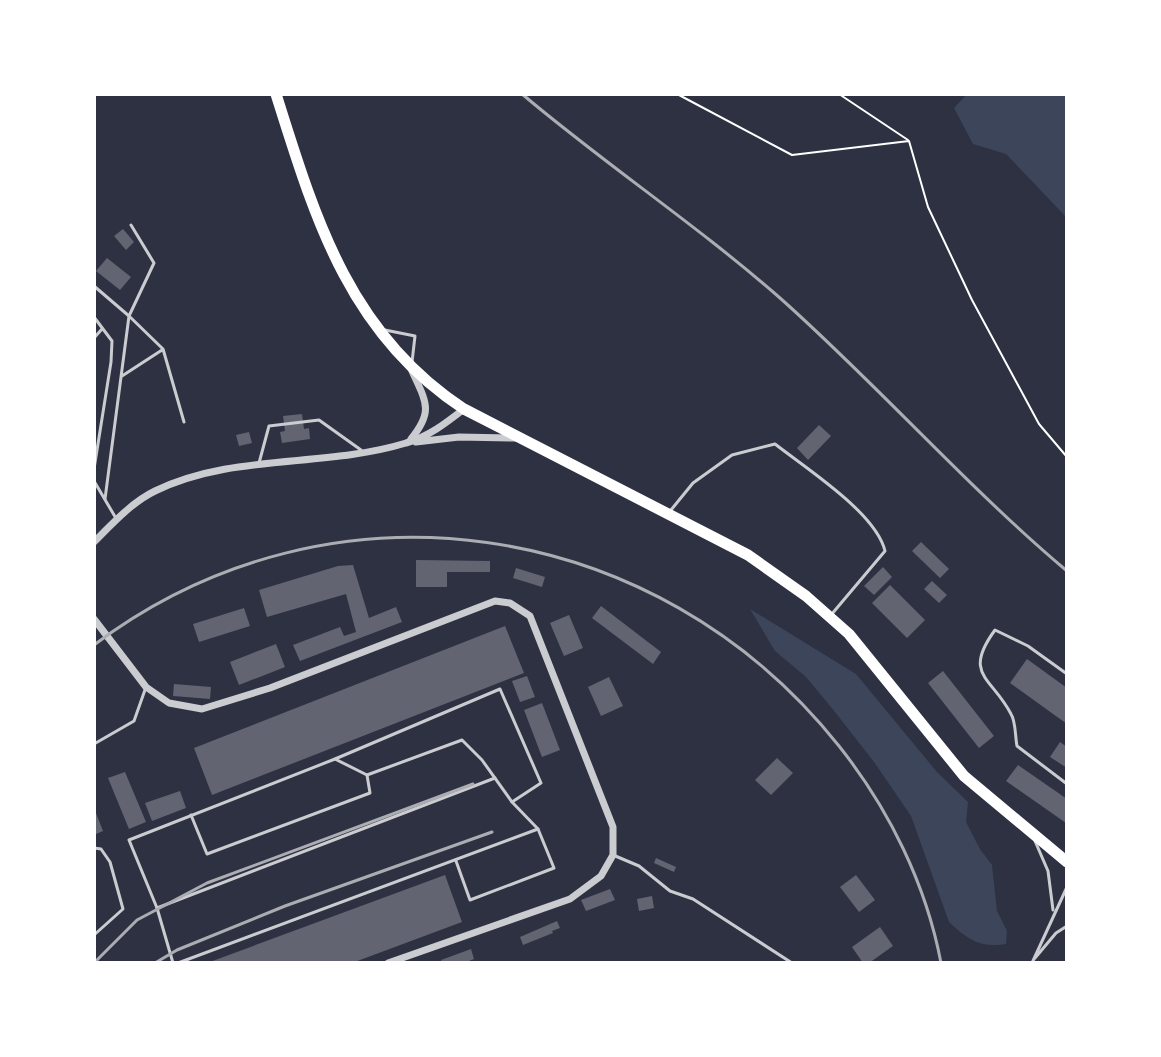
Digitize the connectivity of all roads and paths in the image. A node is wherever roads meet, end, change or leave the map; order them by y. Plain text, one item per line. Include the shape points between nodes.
1 (276, 94) edge
2 (671, 94) edge
3 (839, 94) edge
4 (909, 141) junction
5 (131, 225) dead end
6 (94, 286) edge
7 (129, 316) junction
8 (94, 317) edge
9 (103, 328) junction
10 (375, 328) junction
11 (94, 338) edge
12 (163, 349) junction
13 (411, 369) junction
14 (122, 376) junction
15 (464, 409) junction
16 (184, 422) dead end
17 (516, 438) junction
18 (408, 443) junction
19 (364, 452) junction
20 (1067, 457) edge
21 (258, 465) junction
22 (94, 466) edge
23 (94, 481) edge
24 (105, 499) junction
25 (668, 513) junction
26 (117, 520) junction
27 (94, 542) edge
28 (831, 615) junction
29 (94, 619) edge
30 (1067, 674) edge
31 (146, 687) junction
32 (94, 744) edge
33 (335, 759) junction
34 (367, 775) junction
35 (495, 778) junction
36 (1067, 784) edge
37 (512, 802) junction
38 (191, 815) junction
39 (538, 829) junction
40 (1031, 833) junction
41 (94, 848) edge
42 (613, 855) junction
43 (456, 861) junction
44 (1067, 862) edge
45 (1067, 887) edge
46 (157, 908) junction
47 (1053, 912) junction
48 (1067, 926) edge
49 (94, 935) edge
50 (1032, 962) edge
51 (176, 963) edge
52 (388, 963) edge
53 (792, 963) edge

1 - 10 main road via 305,189
2 - 4 path via 792,155
3 - 4 path
4 - 20 path via 928,207 972,300 1039,424
5 - 7 lane via 154,263
6 - 7 lane
7 - 12 lane
7 - 14 lane
8 - 9 lane
9 - 11 lane
9 - 22 lane via 112,341 111,362
10 - 13 main road
10 - 13 lane via 415,336
12 - 14 lane
12 - 16 lane
13 - 15 main road
13 - 18 street via 426,410 424,424
14 - 24 lane
15 - 17 main road
15 - 18 street
17 - 18 street
17 - 25 main road
18 - 19 street
19 - 21 street
19 - 21 lane via 319,420 269,426
21 - 26 street via 199,474 164,487
23 - 24 lane
24 - 26 lane
25 - 28 main road via 748,555
25 - 28 lane via 693,483 732,455 775,444 859,510 882,537 885,551
26 - 27 street
28 - 40 main road via 964,776
29 - 31 street
30 - 36 lane via 995,630 981,650 981,673 1013,716 1017,746
31 - 32 lane via 134,721
31 - 42 street via 169,703 202,709 495,601 510,603 530,616 613,827
33 - 34 lane
33 - 37 lane via 500,689 541,783
33 - 38 lane
34 - 35 lane via 462,740
34 - 38 lane via 370,793 207,854
35 - 37 lane
35 - 46 lane
37 - 39 lane
38 - 46 lane via 129,840
39 - 43 lane
39 - 43 lane via 554,868 470,900
40 - 44 main road
40 - 47 lane via 1048,871
41 - 49 lane via 110,862 123,909
42 - 52 street via 601,876 570,899
42 - 53 lane via 639,866 670,891 693,899
43 - 51 lane
45 - 47 lane
46 - 51 lane
47 - 50 lane
48 - 50 lane

